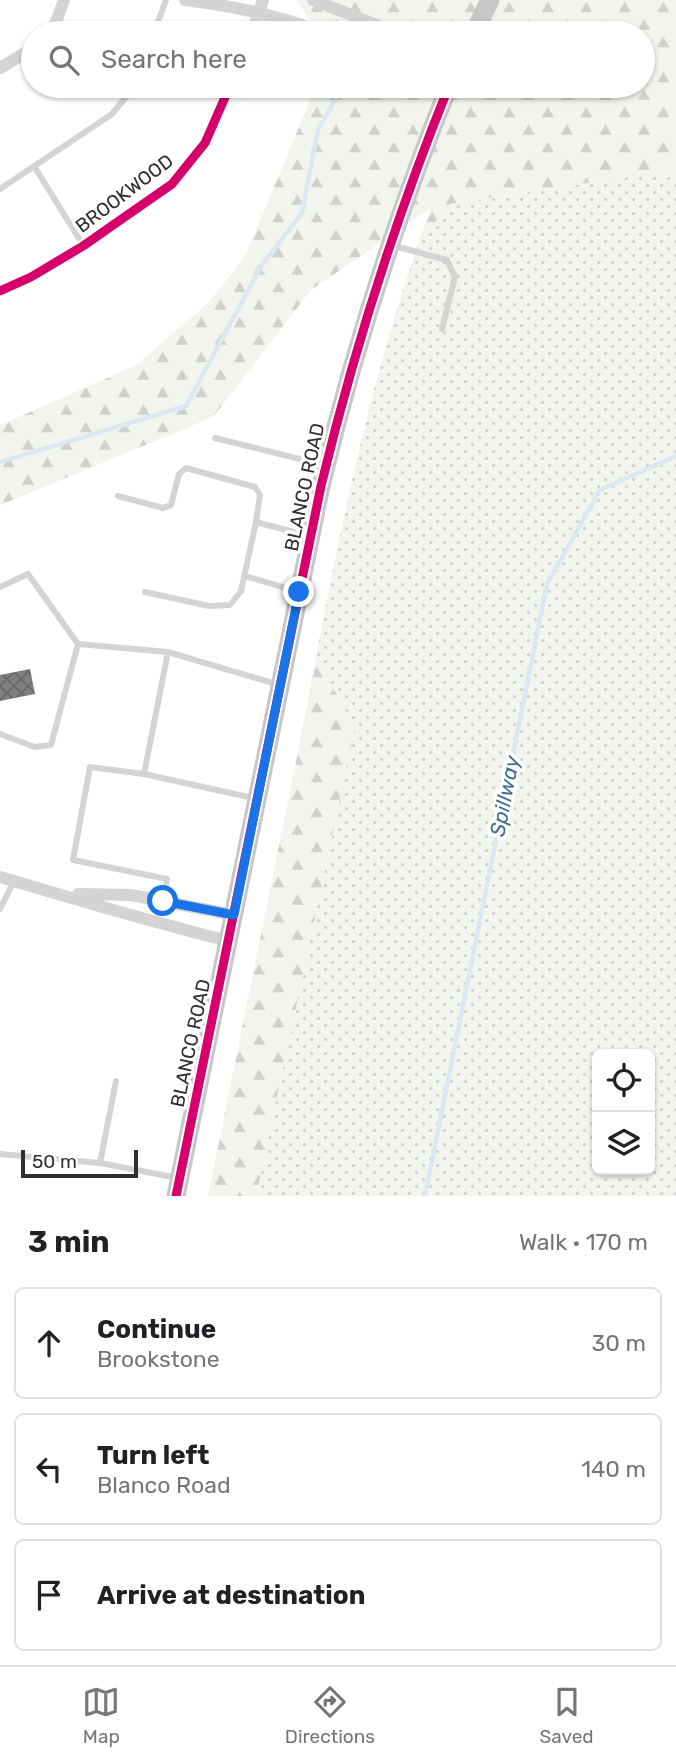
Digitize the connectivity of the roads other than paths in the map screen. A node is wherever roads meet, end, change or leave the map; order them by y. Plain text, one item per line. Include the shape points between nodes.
1 (64, 0) edge
2 (166, 0) edge
3 (185, 0) edge
4 (313, 0) edge
5 (490, 0) edge
6 (262, 6) edge
7 (56, 21) edge
8 (158, 21) edge
9 (294, 21) edge
10 (366, 21) edge
11 (480, 21) edge
12 (21, 55) edge
13 (0, 68) edge
14 (125, 98) edge
15 (225, 98) edge
16 (441, 98) edge
17 (34, 166) junction
18 (0, 189) edge
19 (388, 245) junction
20 (83, 246) junction
21 (0, 291) edge
22 (442, 329) dead end
23 (215, 438) dead end
24 (326, 465) junction
25 (118, 496) dead end
26 (256, 522) junction
27 (311, 537) junction
28 (245, 576) junction
29 (0, 587) edge
30 (145, 592) dead end
31 (299, 592) junction
32 (78, 644) junction
33 (168, 652) junction
34 (280, 685) junction
35 (0, 734) edge
36 (144, 774) junction
37 (257, 799) junction
38 (0, 877) edge
39 (14, 881) junction
40 (67, 894) junction
41 (163, 901) junction
42 (0, 909) edge
43 (234, 915) junction
44 (229, 941) junction
45 (116, 1081) dead end
46 (0, 1154) edge
47 (100, 1163) junction
48 (178, 1187) edge

1 - 7 street
2 - 8 lane
3 - 6 street
4 - 10 street
5 - 11 main road
6 - 9 street
12 - 13 street
14 - 17 lane via 112,114
15 - 20 street, BROOKWOOD via 205,143 172,184
16 - 19 main road, BLANCO ROAD
17 - 18 lane
17 - 20 lane
19 - 22 lane via 447,260 455,277
19 - 24 main road, BLANCO ROAD
20 - 21 street, BROOKWOOD
23 - 24 lane
24 - 27 main road, BLANCO ROAD
25 - 26 lane via 163,509 171,505 179,474 186,468 255,487 260,495
26 - 27 lane
26 - 28 lane
27 - 31 main road, BLANCO ROAD
28 - 30 lane via 242,591 230,605 209,606
28 - 31 lane
29 - 32 lane via 28,574
31 - 34 main road, BLANCO ROAD
32 - 33 lane
32 - 35 lane via 51,745 35,747
33 - 34 lane
33 - 36 lane
34 - 37 main road, BLANCO ROAD
36 - 37 lane
36 - 41 lane via 90,767 73,860 167,878
37 - 43 main road, BLANCO ROAD
38 - 39 street
39 - 40 street
39 - 42 lane
40 - 41 street via 131,895
40 - 44 street via 126,916
41 - 43 street
43 - 44 main road, BLANCO ROAD
44 - 48 main road, BLANCO ROAD
45 - 47 lane
46 - 47 lane
47 - 48 lane

